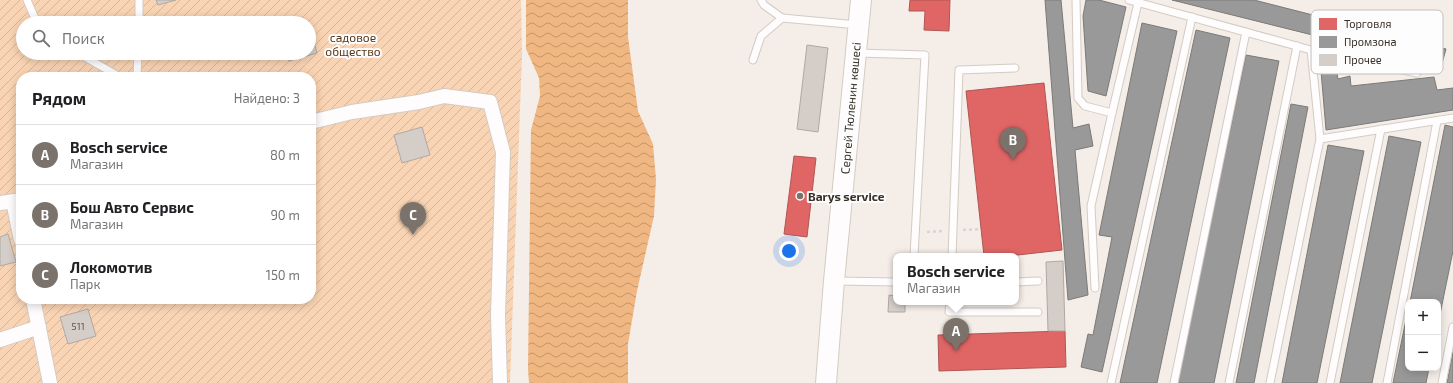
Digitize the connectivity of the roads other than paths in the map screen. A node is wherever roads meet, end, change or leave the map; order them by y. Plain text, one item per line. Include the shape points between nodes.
1 (27, 0) edge
2 (139, 0) edge
3 (761, 0) edge
4 (861, 0) edge
5 (1076, 0) edge
6 (1129, 0) edge
7 (1138, 2) junction
8 (34, 16) edge
9 (139, 16) edge
10 (1192, 17) junction
11 (782, 18) junction
12 (858, 25) junction
13 (1246, 32) junction
14 (1297, 46) junction
15 (1311, 50) edge
16 (856, 53) junction
17 (90, 60) edge
18 (138, 60) edge
19 (753, 60) dead end
20 (1015, 68) dead end
21 (111, 72) edge
22 (137, 72) edge
23 (1313, 74) edge
24 (1112, 113) junction
25 (1453, 118) edge
26 (316, 121) edge
27 (1437, 121) junction
28 (1381, 129) junction
29 (1320, 139) junction
30 (11, 201) edge
31 (16, 220) edge
32 (914, 253) edge
33 (952, 253) edge
34 (834, 281) junction
35 (1038, 281) dead end
36 (893, 282) edge
37 (1019, 282) edge
38 (1095, 288) dead end
39 (34, 304) edge
40 (950, 305) edge
41 (1038, 312) dead end
42 (39, 328) junction
43 (1453, 328) edge
44 (0, 340) edge
45 (50, 383) edge
46 (500, 383) edge
47 (826, 383) edge
48 (1111, 383) edge
49 (1174, 383) edge
50 (1230, 383) edge
51 (1270, 383) edge
52 (1330, 383) edge
53 (1387, 383) edge
54 (1442, 383) edge

1 - 8 lane
2 - 9 lane
3 - 11 lane
4 - 12 main road, Сергей Тюленин көшесі
5 - 24 lane via 1078,98 1085,106
6 - 7 lane
7 - 10 lane
7 - 24 lane
10 - 13 lane
10 - 48 lane
11 - 12 lane
11 - 19 lane via 761,36
12 - 16 main road, Сергей Тюленин көшесі
13 - 14 lane
13 - 49 lane
14 - 15 lane
14 - 50 lane
16 - 32 lane via 925,55
16 - 34 main road, Сергей Тюленин көшесі
17 - 21 lane
18 - 22 lane
20 - 33 lane via 959,70
23 - 29 lane
24 - 38 lane via 1091,206
25 - 27 lane
26 - 46 street via 444,96 490,102 503,152 498,315
27 - 28 lane
27 - 53 lane
28 - 29 lane
28 - 52 lane
29 - 51 lane
30 - 31 street
34 - 36 lane
34 - 47 main road, Сергей Тюленин көшесі
35 - 37 lane
39 - 42 street
40 - 41 lane via 949,312
42 - 44 street
42 - 45 street
43 - 54 lane

